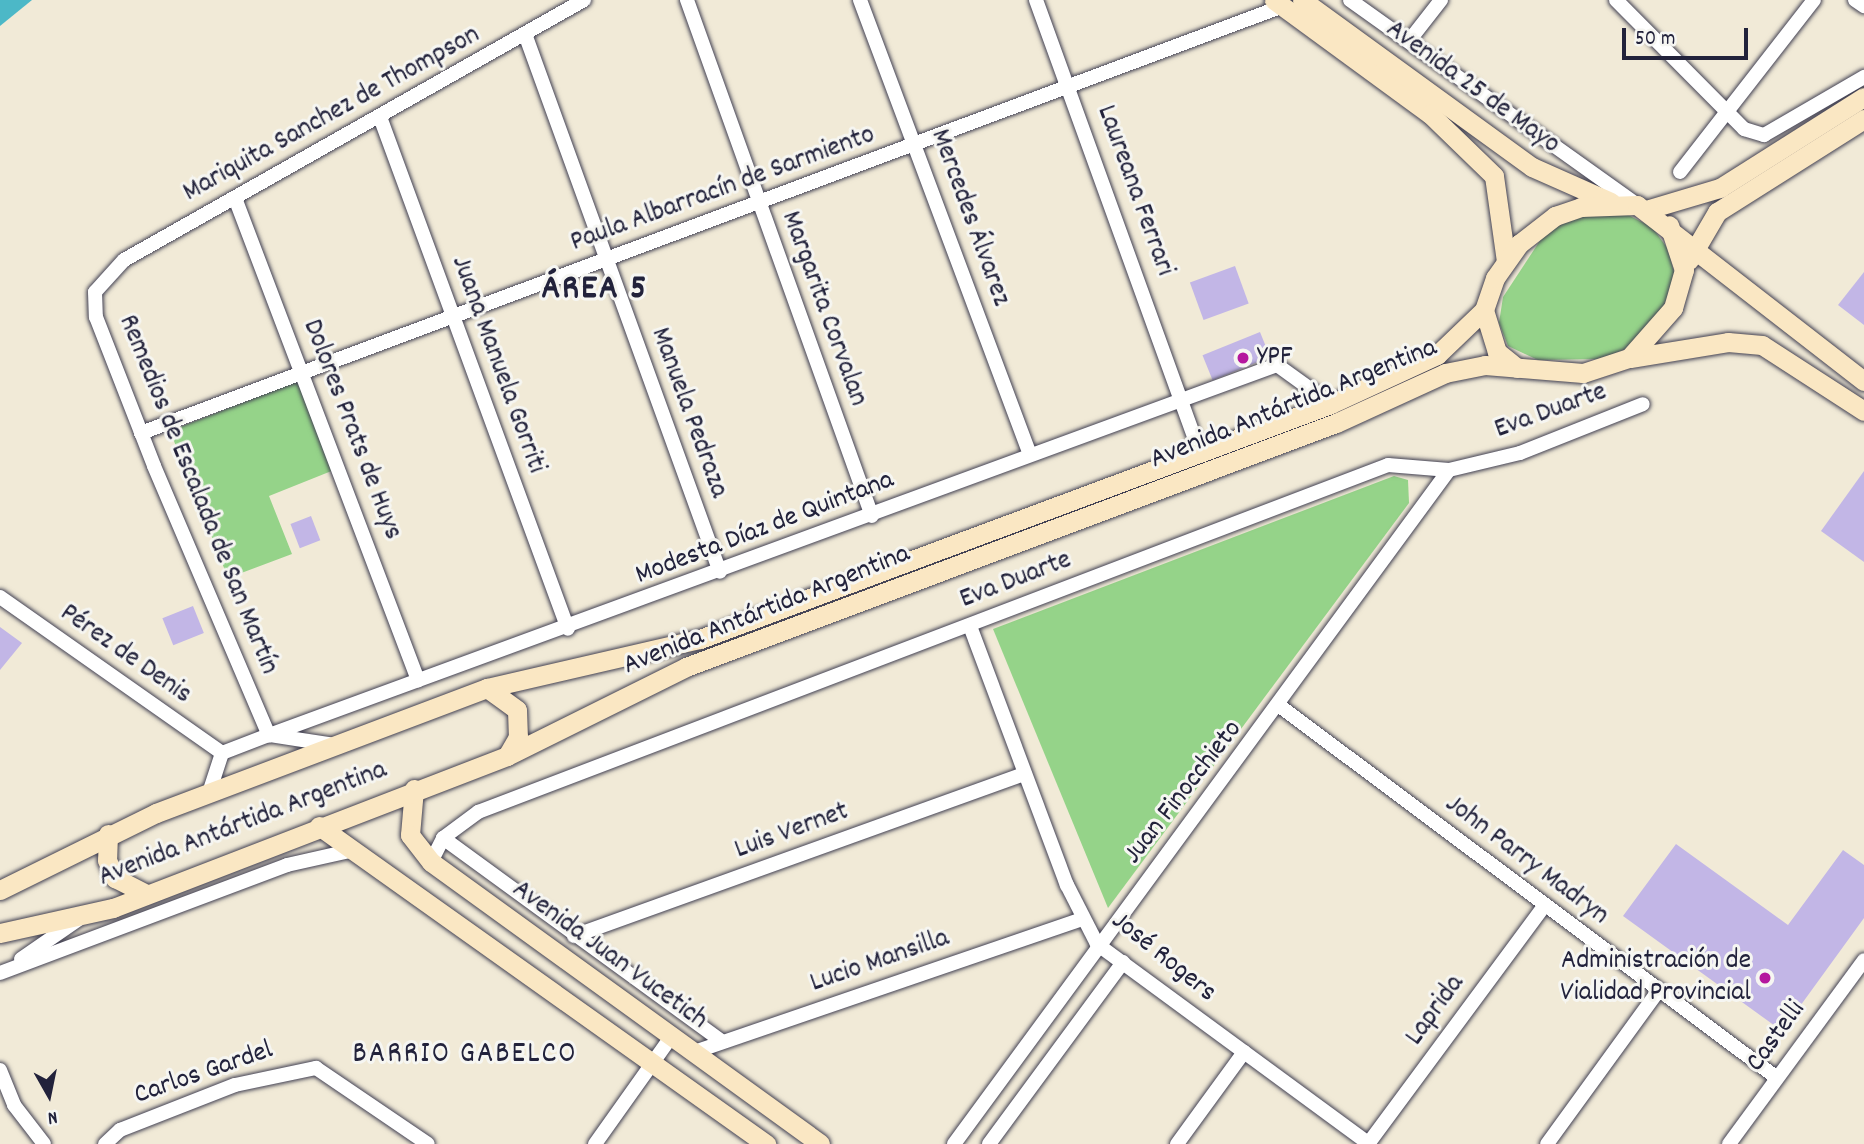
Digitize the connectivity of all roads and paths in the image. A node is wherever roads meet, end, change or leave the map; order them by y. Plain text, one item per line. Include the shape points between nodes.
1 (584, 0) edge
2 (687, 0) edge
3 (860, 0) edge
4 (1036, 0) edge
5 (1302, 0) edge
6 (1350, 0) edge
7 (1441, 0) edge
8 (1616, 0) edge
9 (1814, 0) edge
10 (1856, 0) edge
11 (1278, 3) edge
12 (1864, 6) edge
13 (525, 34) junction
14 (1409, 41) junction
15 (1864, 77) edge
16 (1071, 89) junction
17 (1864, 97) edge
18 (1727, 113) junction
19 (380, 117) junction
20 (1864, 119) edge
21 (916, 145) junction
22 (1680, 172) dead end
23 (235, 198) junction
24 (758, 204) junction
25 (1635, 206) junction
26 (1669, 225) junction
27 (1694, 249) junction
28 (606, 260) junction
29 (1506, 261) junction
30 (1684, 270) junction
31 (105, 274) joint
32 (1484, 310) junction
33 (453, 317) junction
34 (1629, 358) junction
35 (1517, 368) junction
36 (304, 372) junction
37 (1864, 381) edge
38 (1184, 400) junction
39 (1331, 404) junction
40 (1643, 404) dead end
41 (1864, 411) edge
42 (141, 433) junction
43 (1200, 452) junction
44 (1030, 454) junction
45 (1449, 470) junction
46 (872, 516) junction
47 (720, 572) junction
48 (0, 597) edge
49 (970, 625) junction
50 (568, 629) junction
51 (418, 680) junction
52 (487, 688) junction
53 (1281, 707) junction
54 (269, 735) junction
55 (335, 745) junction
56 (222, 753) junction
57 (507, 756) junction
58 (1025, 774) junction
59 (414, 789) junction
60 (209, 793) junction
61 (319, 825) junction
62 (108, 834) junction
63 (443, 838) junction
64 (359, 850) junction
65 (431, 862) junction
66 (0, 891) edge
67 (146, 894) junction
68 (1544, 906) junction
69 (84, 916) junction
70 (1082, 919) junction
71 (0, 933) edge
72 (574, 936) junction
73 (1097, 944) junction
74 (1864, 960) edge
75 (1123, 962) junction
76 (1, 973) edge
77 (1659, 990) junction
78 (671, 1037) junction
79 (723, 1042) junction
80 (694, 1052) junction
81 (1244, 1052) junction
82 (653, 1062) junction
83 (0, 1070) edge
84 (1777, 1078) junction
85 (44, 1144) edge
86 (105, 1144) edge
87 (428, 1144) edge
88 (596, 1144) edge
89 (766, 1144) edge
90 (820, 1144) edge
91 (954, 1144) edge
92 (989, 1144) edge
93 (1177, 1144) edge
94 (1369, 1144) edge
95 (1547, 1144) edge
96 (1729, 1144) edge

1 - 13 street, Mariquita Sanchez de Thompson
2 - 24 street, Margarita Corvalan
3 - 21 street, Mercedes Álvarez
4 - 16 street, Laureana Ferrari
5 - 25 main road, Avenida 25 de Mayo via 1532,167
6 - 14 street
7 - 14 street
8 - 18 street
9 - 18 street
10 - 12 street
11 - 16 street, Paula Albarracín de Sarmiento
11 - 29 main road, Avenida 25 de Mayo via 1430,114 1493,176 1502,196
13 - 19 street, Mariquita Sanchez de Thompson
13 - 28 street, Manuela Pedraza
14 - 25 street
15 - 18 street via 1776,132 1744,129
16 - 21 street, Paula Albarracín de Sarmiento
16 - 38 street, Laureana Ferrari
17 - 25 main road via 1720,188
18 - 22 street
19 - 23 street, Mariquita Sanchez de Thompson
19 - 33 street, Juana Manuela Gorriti
20 - 27 main road via 1717,212
21 - 24 street, Paula Albarracín de Sarmiento
21 - 44 street, Mercedes Álvarez
23 - 31 street, Mariquita Sanchez de Thompson
23 - 36 street, Dolores Prats de Huys
24 - 28 street, Paula Albarracín de Sarmiento
24 - 46 street, Margarita Corvalan
25 - 26 main road
25 - 29 main road via 1555,216 1528,233
26 - 27 main road
26 - 30 main road
27 - 30 main road
27 - 37 main road
28 - 33 street, Paula Albarracín de Sarmiento
28 - 47 street, Manuela Pedraza
29 - 32 main road
30 - 34 main road via 1673,308
31 - 42 street, Remedios de Escalada de San Martín via 95,292 96,317
32 - 35 main road via 1497,352
32 - 39 main road, Avenida Antártida Argentina via 1437,355
33 - 36 street, Paula Albarracín de Sarmiento
33 - 50 street, Juana Manuela Gorriti
34 - 35 main road via 1583,373
34 - 41 main road via 1728,342 1762,345
35 - 57 main road, Avenida Antártida Argentina via 1445,373 1336,423 686,667
36 - 42 street, Paula Albarracín de Sarmiento
36 - 51 street, Dolores Prats de Huys
38 - 39 street, Modesta Díaz de Quintana via 1277,365
38 - 43 street, Laureana Ferrari
38 - 44 street, Modesta Díaz de Quintana
39 - 43 main road, Avenida Antártida Argentina
40 - 45 street, Eva Duarte via 1520,453
42 - 54 street, Remedios de Escalada de San Martín
43 - 52 main road, Avenida Antártida Argentina via 700,639
44 - 46 street, Modesta Díaz de Quintana
45 - 49 street, Eva Duarte via 1388,465
45 - 53 street, Juan Finocchieto
46 - 47 street, Modesta Díaz de Quintana
47 - 50 street, Modesta Díaz de Quintana
48 - 56 street, Pérez de Denis
49 - 58 street, José Rogers
49 - 63 street, Eva Duarte via 478,812
50 - 51 street, Modesta Díaz de Quintana
51 - 54 street, Modesta Díaz de Quintana
52 - 55 main road, Avenida Antártida Argentina
52 - 57 main road via 517,710 517,737
53 - 68 street, John Parry Madryn
53 - 73 street, Juan Finocchieto
54 - 55 street
54 - 56 street, Modesta Díaz de Quintana
55 - 60 main road, Avenida Antártida Argentina
56 - 60 street
57 - 59 main road, Avenida Antártida Argentina
58 - 70 street, José Rogers
58 - 72 street, Luis Vernet
59 - 61 main road, Avenida Antártida Argentina
59 - 65 main road, Avenida Juan Vucetich via 410,835
60 - 62 main road, Avenida Antártida Argentina
61 - 64 main road
61 - 67 main road, Avenida Antártida Argentina
62 - 66 main road, Avenida Antártida Argentina
62 - 67 main road via 107,860 115,878
63 - 65 street, Eva Duarte
63 - 72 street
64 - 76 street via 336,850 287,865
64 - 82 main road
65 - 78 main road, Avenida Juan Vucetich
67 - 69 main road, Avenida Antártida Argentina
68 - 77 street, John Parry Madryn
68 - 94 street, Laprida
69 - 71 main road, Avenida Antártida Argentina
69 - 76 street
70 - 73 street, José Rogers
70 - 79 street, Lucio Mansilla
72 - 79 street
73 - 75 street, José Rogers
73 - 91 street, Juan Finocchieto
74 - 84 street, Castelli
75 - 81 street, José Rogers
75 - 92 street
77 - 84 street, John Parry Madryn
77 - 95 street
78 - 80 main road, Avenida Juan Vucetich
78 - 82 street
79 - 80 street, Lucio Mansilla
80 - 90 main road, Avenida Juan Vucetich
81 - 93 street
81 - 94 street, José Rogers
82 - 88 street
82 - 89 main road
83 - 85 street via 14,1105
84 - 96 street, Castelli
86 - 87 street, Carlos Gardel via 120,1130 235,1085 316,1068

